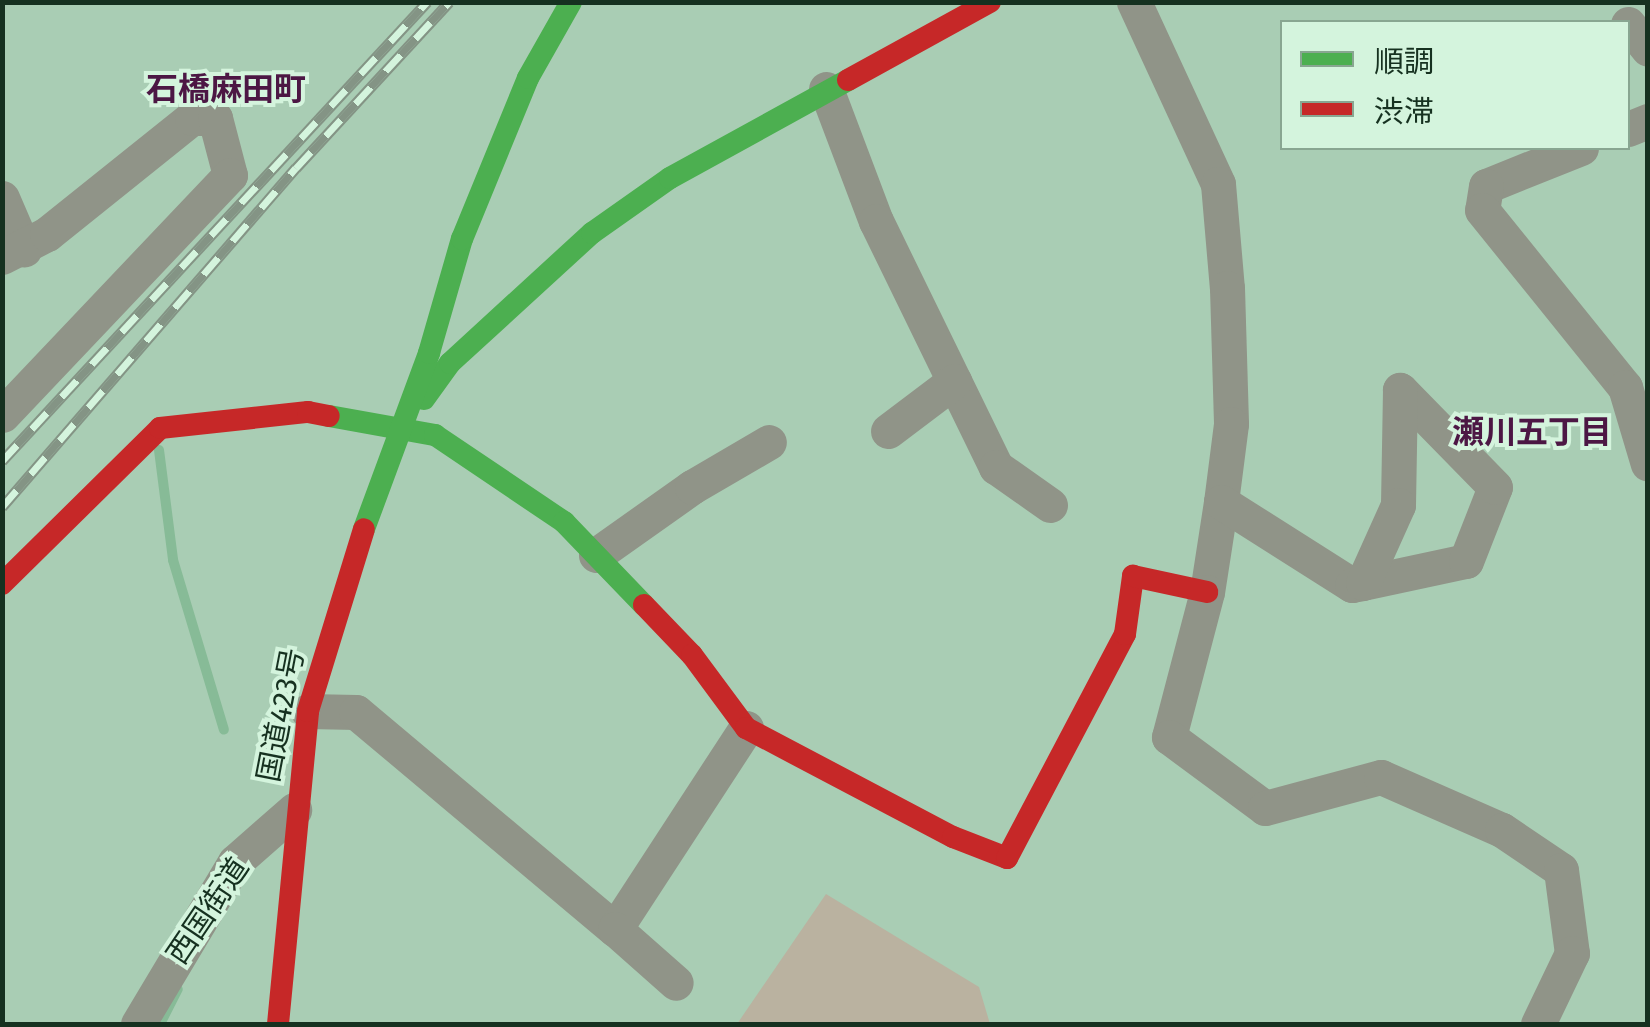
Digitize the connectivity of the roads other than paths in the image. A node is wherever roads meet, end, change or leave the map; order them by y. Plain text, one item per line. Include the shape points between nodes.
1 (542, 2) edge
2 (571, 2) edge
3 (990, 2) edge
4 (1134, 2) edge
5 (1606, 2) edge
6 (1624, 20) edge
7 (1630, 27) edge
8 (1648, 49) edge
9 (528, 78) junction
10 (826, 88) junction
11 (1577, 150) edge
12 (2, 198) edge
13 (462, 239) junction
14 (13, 253) edge
15 (534, 284) junction
16 (954, 381) junction
17 (2, 415) edge
18 (402, 430) junction
19 (888, 431) dead end
20 (769, 442) dead end
21 (1647, 461) edge
22 (1221, 502) junction
23 (1050, 506) dead end
24 (596, 556) junction
25 (1363, 583) junction
26 (2, 584) edge
27 (1207, 592) junction
28 (308, 711) junction
29 (746, 728) junction
30 (294, 810) junction
31 (615, 929) junction
32 (676, 983) dead end
33 (138, 1024) edge
34 (278, 1024) edge
35 (1538, 1024) edge

1 - 9 street
2 - 9 main road
3 - 10 main road
4 - 22 street via 1218,184 1230,424
5 - 6 street
7 - 8 street
9 - 13 main road
10 - 15 main road via 670,178
10 - 16 street via 876,221
11 - 21 street via 1486,186 1482,210 1626,387
12 - 14 street
13 - 15 main road via 472,264 495,280
13 - 18 main road
14 - 17 street via 192,118 215,118 230,175
15 - 18 main road via 450,363
16 - 19 street
16 - 23 street via 996,467
18 - 24 main road via 435,435 564,522
18 - 26 main road via 308,412 160,428
18 - 28 main road, 国道423号 via 337,602
20 - 24 street
22 - 25 street via 1352,585
22 - 27 street
24 - 29 main road via 692,655
25 - 25 street via 1466,561 1496,487 1400,390 1398,505
27 - 29 main road via 1133,576 1125,634 1006,858
27 - 35 street via 1169,738 1265,808 1382,776 1502,830 1561,870 1572,953
28 - 30 main road, 国道423号
28 - 31 street via 356,712
29 - 31 street
30 - 33 street, 西国街道 via 235,862
30 - 34 main road, 国道423号
31 - 32 street

